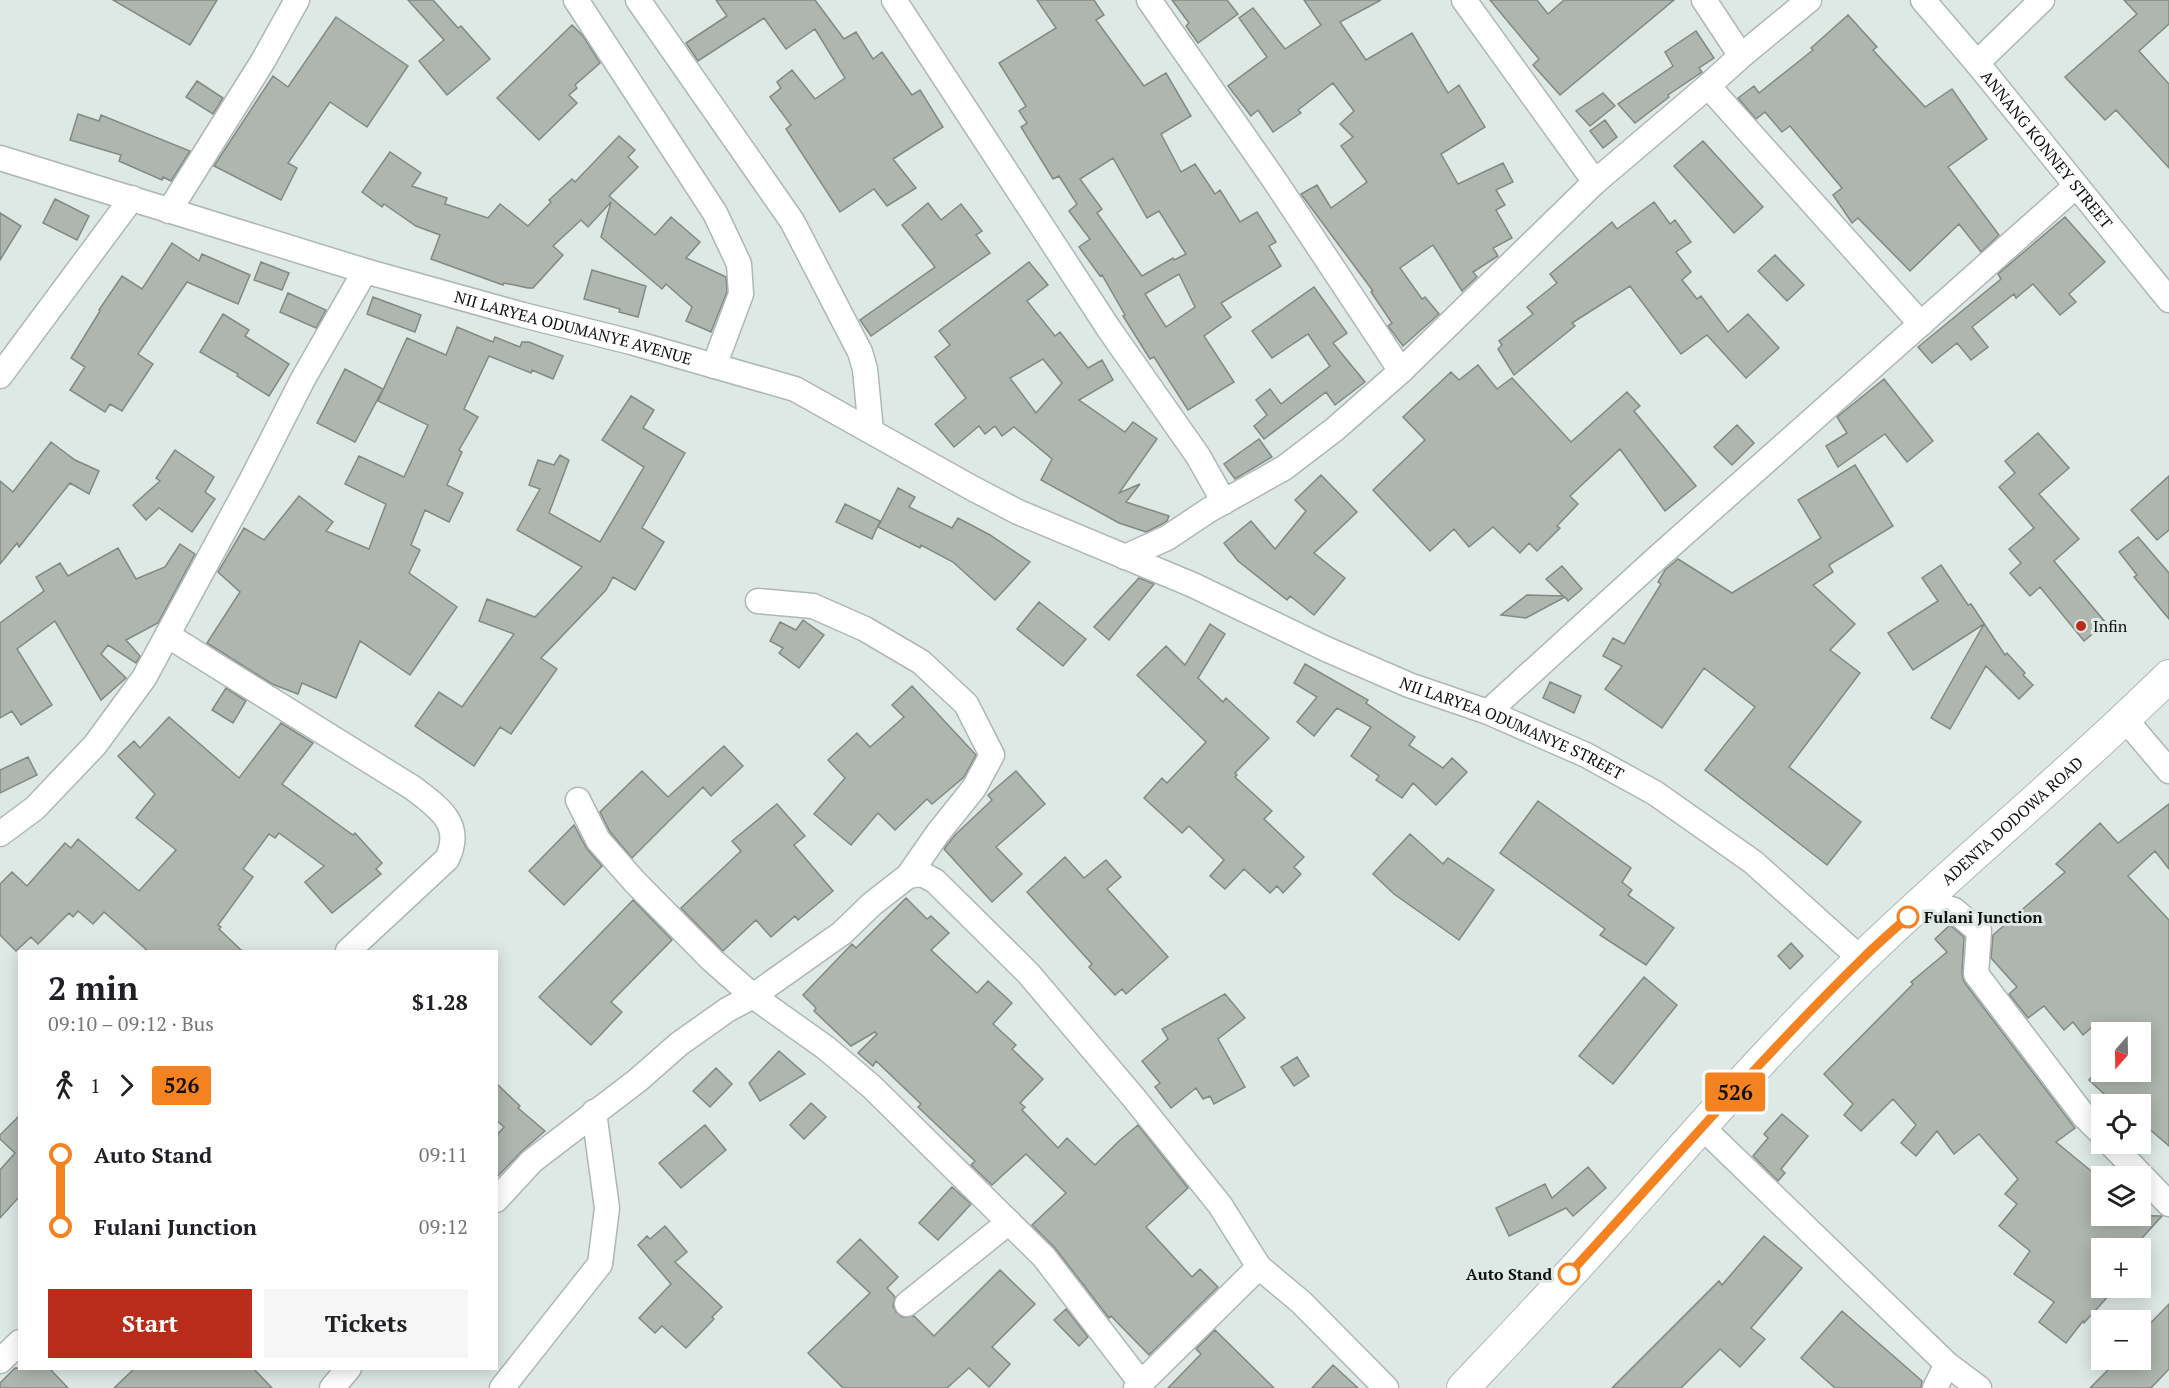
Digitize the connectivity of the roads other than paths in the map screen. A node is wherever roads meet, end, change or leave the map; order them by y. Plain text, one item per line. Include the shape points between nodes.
1 (297, 0) edge
2 (576, 0) edge
3 (638, 0) edge
4 (894, 0) edge
5 (1149, 0) edge
6 (1464, 0) edge
7 (1704, 0) edge
8 (1809, 0) edge
9 (1923, 0) edge
10 (2042, 0) edge
11 (1741, 56) junction
12 (1977, 63) junction
13 (1708, 86) junction
14 (0, 158) edge
15 (1595, 182) junction
16 (2076, 186) junction
17 (132, 198) junction
18 (169, 211) junction
19 (365, 272) junction
20 (2169, 300) edge
21 (1921, 324) junction
22 (714, 366) junction
23 (1401, 371) junction
24 (0, 376) edge
25 (871, 431) junction
26 (1224, 502) junction
27 (1125, 557) junction
28 (758, 602) dead end
29 (167, 635) junction
30 (2169, 676) edge
31 (1488, 712) junction
32 (2125, 719) junction
33 (2169, 771) edge
34 (578, 800) dead end
35 (0, 834) edge
36 (908, 876) junction
37 (1924, 901) junction
38 (349, 950) edge
39 (1861, 959) junction
40 (753, 996) junction
41 (594, 1112) junction
42 (2091, 1123) edge
43 (1702, 1127) junction
44 (2121, 1154) edge
45 (498, 1198) edge
46 (2169, 1204) edge
47 (1009, 1222) junction
48 (1259, 1267) junction
49 (908, 1304) dead end
50 (18, 1344) edge
51 (0, 1361) edge
52 (1947, 1364) junction
53 (347, 1370) edge
54 (1139, 1385) edge
55 (332, 1388) edge
56 (502, 1388) edge
57 (1386, 1388) edge
58 (1463, 1388) edge
59 (1935, 1388) edge
60 (1979, 1388) edge

1 - 18 street
2 - 22 street via 715,213 739,264 741,294
3 - 25 street via 792,221 860,352 866,369
4 - 26 street via 1109,329 1198,456
5 - 23 street
6 - 15 street
7 - 11 street
8 - 11 street
9 - 12 street, ANNANG KONNEY STREET
10 - 12 street
11 - 13 street
12 - 16 street, ANNANG KONNEY STREET
13 - 15 street
13 - 21 street
14 - 17 street, NII LARYEA ODUMANYE AVENUE
15 - 23 street
16 - 20 street, ANNANG KONNEY STREET
16 - 21 street
17 - 18 street, NII LARYEA ODUMANYE AVENUE
17 - 24 street
18 - 19 street, NII LARYEA ODUMANYE AVENUE
19 - 22 street, NII LARYEA ODUMANYE AVENUE
19 - 29 street via 303,379
21 - 31 street
22 - 25 street, NII LARYEA ODUMANYE AVENUE via 795,389
23 - 26 street via 1284,468
25 - 27 street, NII LARYEA ODUMANYE AVENUE via 1018,512
26 - 27 street via 1167,538
27 - 31 street, NII LARYEA ODUMANYE STREET via 1409,685
28 - 36 street via 813,606 865,629 921,662 966,704 992,755 974,788
29 - 35 street via 144,678 95,746 36,808
29 - 38 street via 413,788 447,819 453,830 447,859
30 - 32 main road, ADENTA DODOWA ROAD
31 - 39 street, NII LARYEA ODUMANYE STREET via 1586,755 1655,793 1753,862
32 - 33 street
32 - 37 main road, ADENTA DODOWA ROAD
34 - 40 street via 598,840 634,881
36 - 40 street via 842,933
36 - 48 street via 922,874 935,881 1028,974 1220,1205
37 - 39 main road, ADENTA DODOWA ROAD
37 - 42 street via 1954,910 1979,931 1976,974
39 - 43 main road, ADENTA DODOWA ROAD
40 - 41 street via 680,1044
40 - 47 street via 872,1086
41 - 45 street via 532,1161
41 - 56 street via 607,1208 600,1264
43 - 52 street
43 - 58 main road, ADENTA DODOWA ROAD
44 - 46 street
47 - 49 street
47 - 54 street via 1044,1257
48 - 54 street
48 - 57 street via 1301,1302
50 - 51 street
52 - 59 street
52 - 60 street
53 - 55 street

